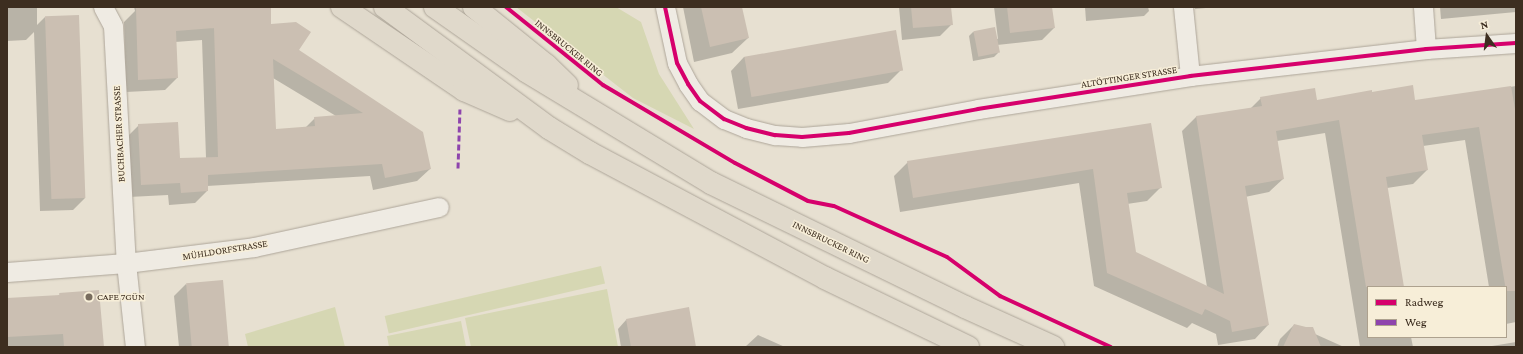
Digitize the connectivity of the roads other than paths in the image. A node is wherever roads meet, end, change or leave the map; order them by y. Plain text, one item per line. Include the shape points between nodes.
1 (103, 7) edge
2 (342, 7) edge
3 (385, 7) edge
4 (434, 7) edge
5 (474, 7) edge
6 (665, 7) edge
7 (1184, 7) edge
8 (1423, 7) edge
9 (1516, 43) edge
10 (1426, 49) junction
11 (1190, 76) junction
12 (602, 117) junction
13 (549, 128) junction
14 (439, 206) dead end
15 (126, 263) junction
16 (7, 272) edge
17 (135, 347) edge
18 (968, 347) edge
19 (1053, 347) edge

1 - 15 street, BUCHBACHER STRASSE via 113,26
2 - 13 highway via 464,90
3 - 13 highway
4 - 12 highway, INNSBRUCKER RING via 526,71
5 - 12 highway via 546,65
6 - 11 street, ALTÖTTINGER STRASSE via 677,63 700,101 724,120 775,135 831,136 978,109
7 - 11 street
8 - 10 street
9 - 10 street, ALTÖTTINGER STRASSE
10 - 11 street, ALTÖTTINGER STRASSE
12 - 19 highway, INNSBRUCKER RING via 711,183 965,308
13 - 18 highway via 641,181 825,278
14 - 15 street, MÜHLDORFSTRASSE via 254,247
15 - 16 street, MÜHLDORFSTRASSE
15 - 17 street, BUCHBACHER STRASSE

